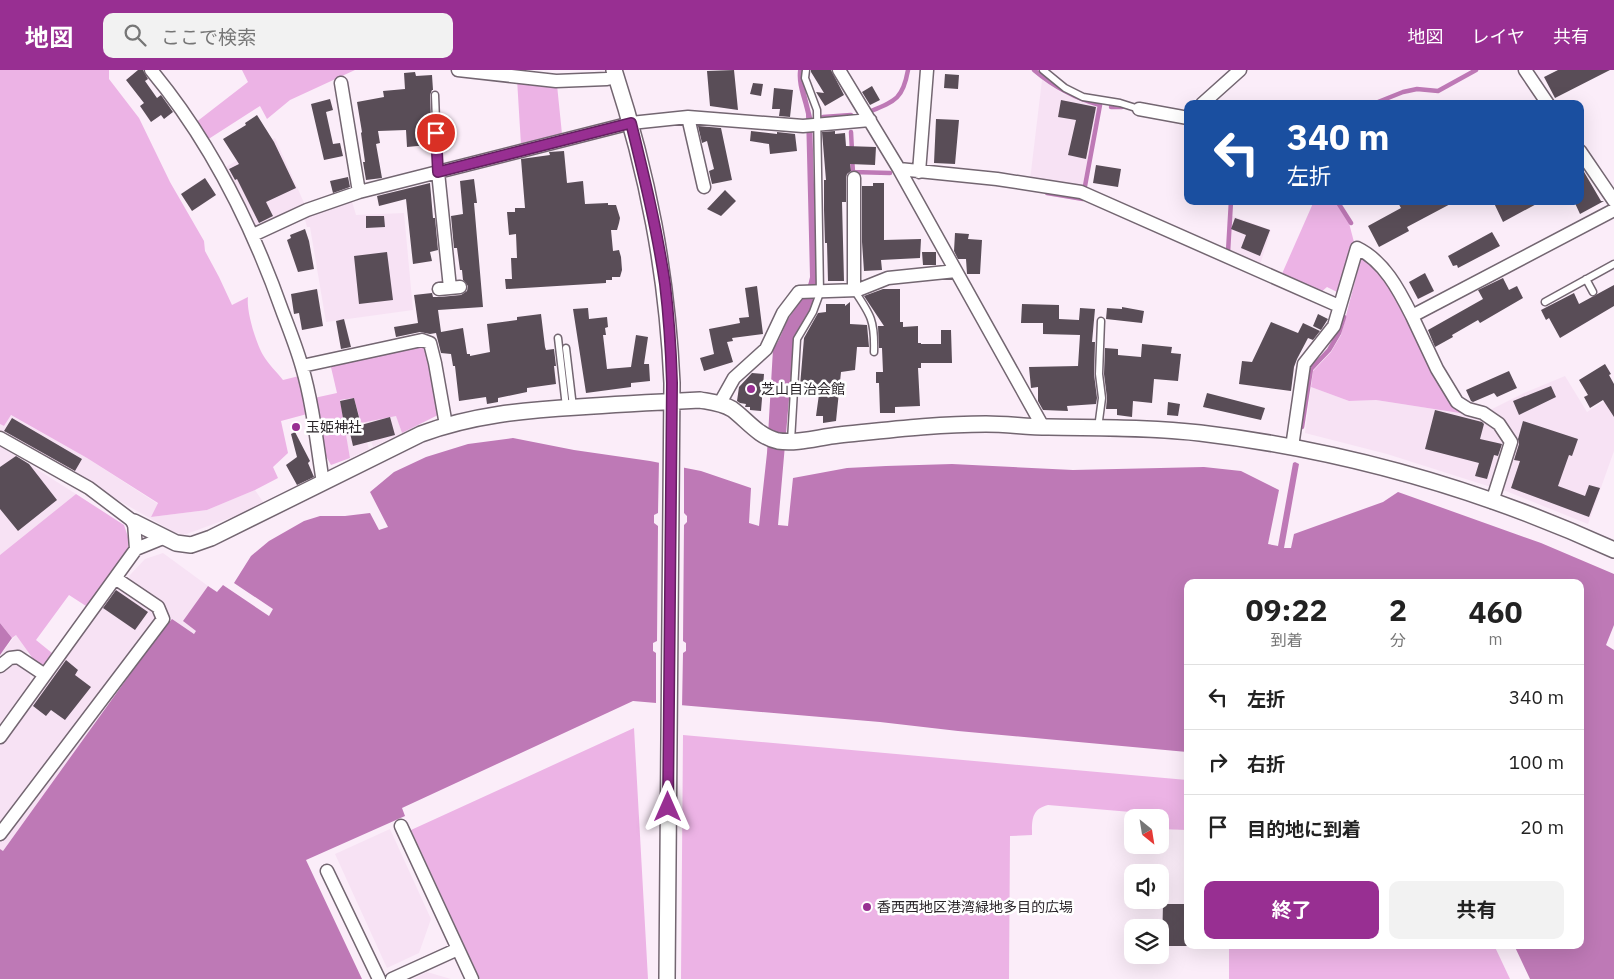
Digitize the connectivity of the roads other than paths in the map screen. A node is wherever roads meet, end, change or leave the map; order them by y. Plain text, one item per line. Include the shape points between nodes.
1 (151, 70) edge
2 (458, 70) edge
3 (806, 70) edge
4 (839, 70) edge
5 (927, 70) edge
6 (1043, 70) edge
7 (1240, 70) edge
8 (1525, 70) edge
9 (615, 73) edge
10 (341, 83) dead end
11 (435, 95) dead end
12 (1206, 100) edge
13 (1545, 100) edge
14 (1139, 109) joint
15 (688, 117) junction
16 (1184, 117) edge
17 (870, 120) junction
18 (631, 123) junction
19 (818, 126) junction
20 (1584, 157) edge
21 (899, 169) junction
22 (438, 172) junction
23 (919, 172) junction
24 (854, 178) dead end
25 (704, 188) dead end
26 (359, 192) junction
27 (1614, 201) edge
28 (1614, 210) edge
29 (253, 235) junction
30 (1614, 264) edge
31 (956, 271) junction
32 (1586, 279) junction
33 (450, 288) dead end
34 (854, 290) junction
35 (1593, 292) dead end
36 (820, 293) junction
37 (1545, 302) dead end
38 (1339, 306) junction
39 (1412, 316) junction
40 (1101, 321) dead end
41 (558, 338) dead end
42 (566, 348) dead end
43 (874, 352) dead end
44 (302, 366) junction
45 (671, 401) junction
46 (720, 403) junction
47 (570, 407) junction
48 (446, 425) junction
49 (1043, 427) junction
50 (1098, 428) junction
51 (0, 438) edge
52 (791, 442) junction
53 (1292, 447) junction
54 (323, 483) junction
55 (1492, 502) junction
56 (134, 522) junction
57 (164, 538) junction
58 (136, 549) junction
59 (1614, 550) edge
60 (115, 578) junction
61 (0, 666) edge
62 (45, 675) junction
63 (0, 737) edge
64 (401, 826) dead end
65 (0, 834) edge
66 (327, 871) dead end
67 (458, 949) junction
68 (379, 979) edge
69 (392, 979) edge
70 (472, 979) edge
71 (667, 979) edge

1 - 29 street via 219,168
2 - 9 street via 556,81 607,79
3 - 19 lane via 805,78 817,110
4 - 17 street
5 - 23 street
6 - 14 lane via 1065,88 1083,97
7 - 12 street
8 - 13 street
9 - 18 street
10 - 26 street
11 - 22 lane
14 - 16 street
15 - 18 street
15 - 19 street
15 - 25 street
17 - 19 street
17 - 21 street
18 - 22 street
18 - 45 street via 665,284 672,365
19 - 36 lane
20 - 27 street
21 - 23 street
21 - 31 street
22 - 26 street
22 - 33 street
23 - 38 street via 1081,192
24 - 34 street
26 - 29 street via 307,210
28 - 39 street
29 - 44 street
30 - 32 lane
31 - 34 street via 888,278
31 - 49 street
32 - 35 lane
32 - 37 lane
34 - 36 street
34 - 43 lane via 874,324
36 - 46 street via 799,292 783,313 766,349 734,378
36 - 52 lane via 797,339
38 - 39 street via 1357,248 1385,270
38 - 53 street via 1334,326 1304,364
39 - 55 street via 1457,402 1499,424 1511,442
40 - 50 lane via 1099,374 1102,398
41 - 47 lane
42 - 47 lane
44 - 48 street via 422,340 430,343
44 - 54 street
45 - 46 street
45 - 47 street
45 - 71 street
46 - 52 street via 762,435
47 - 48 street via 482,416
48 - 54 street via 421,434
49 - 50 street
49 - 52 street via 955,424
50 - 53 street via 1199,433
51 - 56 street via 89,488
53 - 55 street via 1384,468
54 - 57 street via 191,545
55 - 59 street
56 - 57 street
56 - 58 street
57 - 58 street
58 - 60 street
60 - 62 street
60 - 65 street via 158,607 163,619
61 - 62 street via 10,658 18,657
62 - 63 street
64 - 67 street
66 - 68 street
67 - 69 street
67 - 70 street

